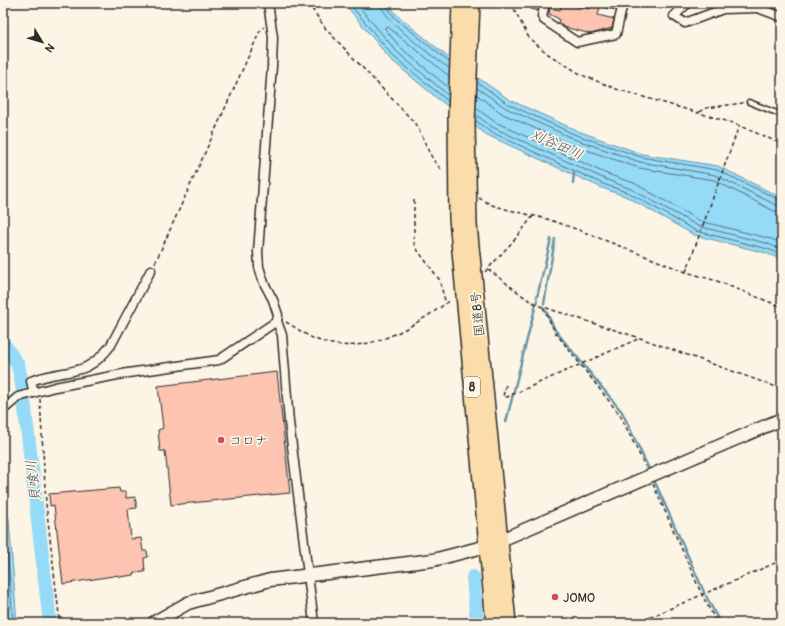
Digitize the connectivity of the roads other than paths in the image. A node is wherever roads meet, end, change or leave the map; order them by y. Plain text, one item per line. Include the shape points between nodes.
1 (268, 3) edge
2 (460, 3) edge
3 (472, 3) edge
4 (546, 3) edge
5 (607, 3) edge
6 (688, 3) edge
7 (623, 5) edge
8 (760, 6) edge
9 (782, 17) edge
10 (748, 102) road end
11 (782, 115) edge
12 (461, 155) junction
13 (151, 270) road end
14 (277, 321) junction
15 (34, 392) junction
16 (3, 410) edge
17 (782, 419) edge
18 (493, 543) junction
19 (307, 575) junction
20 (153, 623) edge
21 (314, 623) edge
22 (494, 623) edge
23 (508, 623) edge

1 - 14 street via 272,22 272,66 258,252 259,267 276,307
2 - 12 highway, 国道8号 / 8
3 - 12 highway, 国道8号 / 8
4 - 7 street via 542,16 544,20 577,42 616,34
5 - 7 street
6 - 8 street via 674,16 686,23 723,9
8 - 9 street
10 - 11 lane
12 - 18 highway, 国道8号 / 8 via 459,251
13 - 15 street via 104,355 83,369 31,381
14 - 15 street via 219,360 128,373
14 - 19 street via 282,335 289,422
15 - 16 street via 18,398
17 - 18 street
18 - 19 street via 433,560
18 - 22 highway, 国道8号 / 8
18 - 23 highway, 国道8号 / 8
19 - 20 street via 270,580 188,603
19 - 21 street

